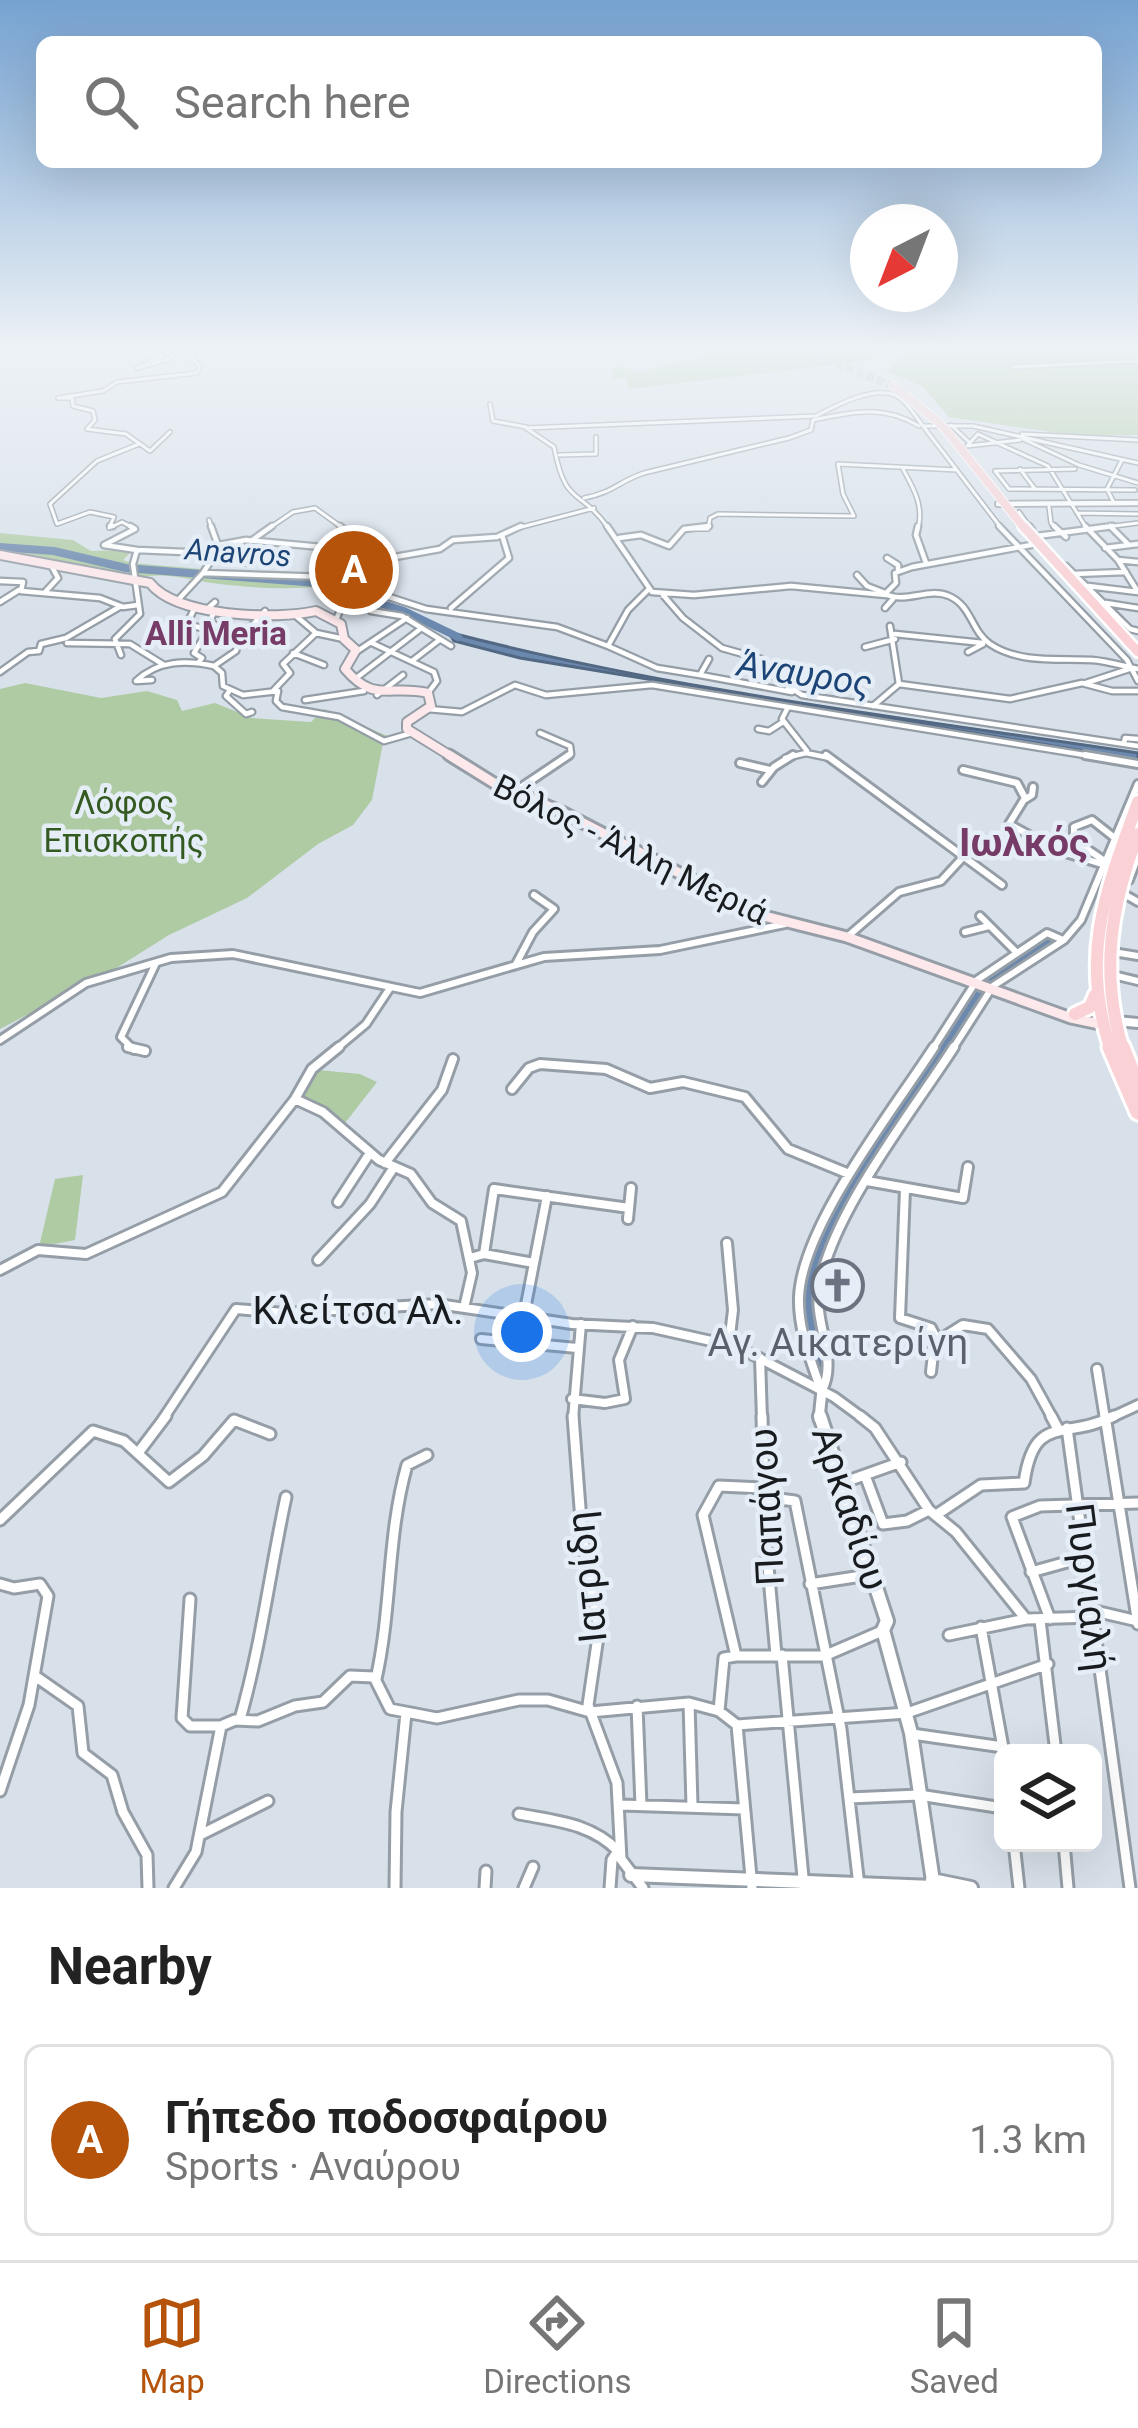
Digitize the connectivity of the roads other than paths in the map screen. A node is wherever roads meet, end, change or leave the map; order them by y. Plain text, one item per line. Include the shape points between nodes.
1 (124, 435) edge
2 (167, 435) edge
3 (537, 435) edge
4 (797, 435) edge
5 (930, 435) edge
6 (955, 435) edge
7 (977, 435) edge
8 (987, 435) edge
9 (1010, 435) edge
10 (596, 437) dead end
11 (1023, 437) junction
12 (1105, 439) junction
13 (1138, 440) edge
14 (140, 444) junction
15 (1003, 445) junction
16 (967, 446) junction
17 (1049, 446) junction
18 (1094, 453) junction
19 (1129, 453) dead end
20 (559, 454) junction
21 (1025, 455) junction
22 (1106, 456) junction
23 (1126, 460) junction
24 (1138, 463) edge
25 (904, 469) junction
26 (1020, 469) junction
27 (1049, 469) junction
28 (1082, 469) junction
29 (957, 470) junction
30 (1113, 477) junction
31 (1061, 488) junction
32 (1035, 489) junction
33 (1107, 489) junction
34 (1137, 491) edge
35 (579, 499) junction
36 (1070, 503) junction
37 (1113, 503) junction
38 (1006, 507) junction
39 (1049, 507) junction
40 (594, 508) junction
41 (1077, 513) junction
42 (1119, 514) junction
43 (1138, 514) edge
44 (208, 520) dead end
45 (1129, 523) junction
46 (1110, 526) junction
47 (1138, 526) edge
48 (1087, 529) junction
49 (502, 535) junction
50 (1063, 535) junction
51 (619, 538) junction
52 (1034, 540) junction
53 (251, 541) junction
54 (1138, 544) edge
55 (1130, 545) junction
56 (219, 547) junction
57 (1015, 547) junction
58 (1105, 548) junction
59 (137, 550) junction
60 (351, 554) junction
61 (0, 555) edge
62 (216, 556) junction
63 (887, 558) dead end
64 (358, 559) junction
65 (45, 560) junction
66 (237, 560) junction
67 (1118, 560) junction
68 (926, 562) junction
69 (1138, 562) edge
70 (249, 563) dead end
71 (227, 571) junction
72 (898, 571) junction
73 (1073, 574) junction
74 (201, 575) junction
75 (857, 575) dead end
76 (1127, 575) junction
77 (137, 576) junction
78 (1138, 577) edge
79 (0, 581) edge
80 (328, 582) junction
81 (1085, 586) junction
82 (20, 590) junction
83 (46, 590) junction
84 (648, 590) junction
85 (1138, 592) edge
86 (663, 595) junction
87 (888, 596) junction
88 (343, 598) junction
89 (0, 602) edge
90 (177, 602) junction
91 (1103, 603) junction
92 (363, 604) dead end
93 (138, 605) junction
94 (121, 607) junction
95 (195, 607) junction
96 (212, 607) junction
97 (885, 608) dead end
98 (1138, 608) edge
99 (449, 610) junction
100 (265, 611) junction
101 (371, 611) dead end
102 (296, 616) junction
103 (126, 617) dead end
104 (407, 618) junction
105 (336, 620) junction
106 (127, 628) junction
107 (208, 629) junction
108 (419, 630) junction
109 (1134, 630) edge
110 (137, 631) dead end
111 (316, 633) junction
112 (893, 633) junction
113 (344, 639) junction
114 (439, 640) junction
115 (63, 642) junction
116 (372, 643) junction
117 (116, 644) junction
118 (964, 644) dead end
119 (987, 644) junction
120 (451, 646) dead end
121 (608, 646) junction
122 (977, 646) junction
123 (865, 647) dead end
124 (141, 650) junction
125 (391, 651) junction
126 (293, 652) junction
127 (356, 652) junction
128 (968, 652) dead end
129 (1138, 652) edge
130 (121, 655) dead end
131 (698, 655) dead end
132 (132, 659) dead end
133 (412, 661) junction
134 (199, 662) junction
135 (164, 665) junction
136 (214, 665) junction
137 (324, 665) dead end
138 (645, 667) junction
139 (1136, 668) edge
140 (0, 672) edge
141 (403, 675) dead end
142 (700, 676) junction
143 (152, 680) dead end
144 (353, 680) junction
145 (1138, 681) edge
146 (782, 682) junction
147 (650, 683) junction
148 (1086, 683) junction
149 (898, 684) junction
150 (230, 690) junction
151 (273, 691) junction
152 (364, 691) junction
153 (1138, 691) edge
154 (428, 693) junction
155 (377, 694) junction
156 (305, 700) dead end
157 (872, 706) junction
158 (428, 709) junction
159 (788, 709) junction
160 (252, 712) dead end
161 (783, 722) junction
162 (758, 729) dead end
163 (412, 733) junction
164 (540, 733) dead end
165 (1138, 742) edge
166 (807, 751) junction
167 (740, 763) dead end
168 (1138, 764) edge
169 (770, 770) junction
170 (963, 770) dead end
171 (762, 782) dead end
172 (1138, 784) edge
173 (1033, 787) dead end
174 (514, 792) junction
175 (1024, 800) junction
176 (1138, 802) edge
177 (1138, 835) edge
178 (1116, 839) junction
179 (1033, 847) junction
180 (965, 855) junction
181 (1138, 856) edge
182 (1106, 864) junction
183 (1133, 882) edge
184 (1001, 885) dead end
185 (1124, 894) junction
186 (534, 895) dead end
187 (1138, 902) edge
188 (980, 916) dead end
189 (788, 923) junction
190 (989, 926) junction
191 (965, 932) dead end
192 (847, 937) junction
193 (1064, 940) junction
194 (1016, 952) junction
195 (1113, 952) junction
196 (1138, 956) edge
197 (157, 964) junction
198 (516, 964) junction
199 (977, 980) junction
200 (1138, 981) edge
201 (993, 986) junction
202 (390, 988) junction
203 (1096, 994) junction
204 (1051, 1009) junction
205 (1075, 1014) junction
206 (1107, 1023) junction
207 (1138, 1025) edge
208 (0, 1040) edge
209 (145, 1051) dead end
210 (453, 1059) dead end
211 (1138, 1087) edge
212 (512, 1089) dead end
213 (295, 1099) junction
214 (1138, 1112) edge
215 (370, 1153) junction
216 (390, 1165) junction
217 (968, 1167) dead end
218 (849, 1174) junction
219 (867, 1181) junction
220 (631, 1188) dead end
221 (905, 1189) junction
222 (547, 1196) junction
223 (338, 1202) dead end
224 (629, 1208) junction
225 (628, 1219) dead end
226 (727, 1243) dead end
227 (484, 1254) junction
228 (470, 1258) junction
229 (318, 1260) dead end
230 (534, 1262) junction
231 (0, 1270) edge
232 (464, 1308) junction
233 (524, 1315) junction
234 (581, 1324) junction
235 (633, 1326) junction
236 (481, 1339) dead end
237 (934, 1343) junction
238 (729, 1344) junction
239 (577, 1348) junction
240 (760, 1358) junction
241 (1097, 1369) dead end
242 (931, 1372) dead end
243 (822, 1390) junction
244 (572, 1399) junction
245 (1138, 1407) edge
246 (1105, 1421) junction
247 (1063, 1429) junction
248 (270, 1434) dead end
249 (138, 1453) junction
250 (427, 1455) dead end
251 (901, 1462) junction
252 (866, 1478) junction
253 (842, 1484) junction
254 (764, 1493) junction
255 (286, 1497) dead end
256 (1138, 1503) edge
257 (1081, 1504) junction
258 (1121, 1504) junction
259 (932, 1513) junction
260 (0, 1520) edge
261 (1067, 1562) dead end
262 (1031, 1572) junction
263 (872, 1575) junction
264 (0, 1584) edge
265 (809, 1584) junction
266 (190, 1599) dead end
267 (1093, 1614) junction
268 (1026, 1619) junction
269 (1045, 1619) junction
270 (1138, 1622) edge
271 (981, 1627) junction
272 (885, 1628) junction
273 (949, 1635) dead end
274 (779, 1655) junction
275 (824, 1656) junction
276 (736, 1657) junction
277 (1048, 1664) junction
278 (35, 1676) junction
279 (376, 1679) junction
280 (991, 1681) junction
281 (689, 1703) junction
282 (637, 1706) junction
283 (719, 1711) junction
284 (590, 1712) junction
285 (406, 1713) junction
286 (907, 1713) junction
287 (838, 1717) junction
288 (240, 1719) junction
289 (788, 1721) junction
290 (737, 1725) junction
291 (221, 1726) junction
292 (910, 1733) junction
293 (1003, 1744) edge
294 (1055, 1744) edge
295 (994, 1748) edge
296 (4, 1765) edge
297 (0, 1791) edge
298 (920, 1795) junction
299 (849, 1798) junction
300 (268, 1801) dead end
301 (620, 1805) junction
302 (692, 1805) junction
303 (640, 1806) junction
304 (994, 1807) edge
305 (743, 1809) junction
306 (519, 1814) dead end
307 (202, 1834) junction
308 (618, 1851) junction
309 (1015, 1852) edge
310 (1065, 1852) edge
311 (533, 1867) dead end
312 (486, 1871) dead end
313 (631, 1875) junction
314 (752, 1884) edge
315 (804, 1884) edge
316 (933, 1885) edge
317 (179, 1886) edge
318 (859, 1886) edge
319 (148, 1888) edge
320 (395, 1888) edge
321 (485, 1888) edge
322 (524, 1888) edge
323 (610, 1888) edge
324 (643, 1888) edge
325 (971, 1888) edge
326 (1019, 1888) edge
327 (1068, 1888) edge
328 (1130, 1888) edge

1 - 14 street
2 - 14 street via 149,451
3 - 20 street
4 - 35 street via 644,473 608,495
5 - 29 street
6 - 16 main road
7 - 16 street
8 - 15 street
9 - 11 street
10 - 20 street via 596,454
11 - 15 street
11 - 17 street
11 - 17 street
12 - 13 street
12 - 17 street
12 - 22 street
14 - 59 street via 97,461 88,478 50,505 57,524 90,512 111,515 109,529 122,522 135,530 104,545
15 - 16 street
15 - 21 street
16 - 38 main road
17 - 18 street
17 - 21 street
17 - 28 street
18 - 22 street
18 - 28 street
19 - 23 street
20 - 35 street via 561,481
21 - 27 street
22 - 23 street
23 - 24 street
23 - 30 street
25 - 29 street
25 - 51 street via 836,465 852,517 718,514 708,529 684,530 669,546
25 - 68 street via 917,495 916,534
26 - 27 street
26 - 32 street
26 - 32 street via 995,471 1009,489
27 - 28 street
27 - 31 street
28 - 30 street
29 - 57 street
30 - 33 street
30 - 34 street
31 - 32 street
31 - 33 street
31 - 36 street
33 - 34 street
33 - 37 street
34 - 37 street
35 - 40 street
36 - 37 street
36 - 39 street
36 - 41 street
37 - 42 street
38 - 39 street
38 - 52 main road
38 - 52 street
38 - 129 main road
39 - 50 street
40 - 49 street
40 - 51 street
41 - 42 street
41 - 48 street
42 - 43 street
42 - 45 street
44 - 56 street
45 - 46 street
45 - 47 street
46 - 48 street
46 - 55 street
48 - 50 street
48 - 58 street
49 - 64 street
49 - 99 street via 509,558
50 - 52 street
51 - 84 street
52 - 57 street
52 - 73 street
52 - 139 main road via 1110,625
53 - 56 street
53 - 60 street
53 - 60 street via 293,512 315,508 350,534
54 - 55 street
55 - 58 street
56 - 59 street
56 - 62 street
57 - 68 street
57 - 139 street
58 - 67 street
59 - 77 street
60 - 64 street
61 - 65 main road
62 - 66 street
62 - 74 street
63 - 72 street
64 - 80 street
65 - 77 main road
65 - 83 street via 58,578
66 - 70 street
66 - 71 street
67 - 69 street
67 - 76 street
68 - 72 street
71 - 74 street
71 - 80 street
72 - 87 street
73 - 76 street
73 - 81 street
74 - 90 street
75 - 87 street
76 - 78 street
76 - 85 street
77 - 90 main road
77 - 93 street
79 - 82 street via 22,582
80 - 88 street
80 - 99 street
81 - 85 street
81 - 91 street
82 - 83 street
82 - 89 street
83 - 94 street
84 - 86 street
84 - 121 street
86 - 87 street via 795,586
86 - 146 street via 720,647 761,659
87 - 97 street
87 - 119 street via 954,598
88 - 92 street
88 - 105 street
90 - 95 main road
91 - 98 street
91 - 109 street
93 - 94 street
93 - 103 street
93 - 106 street
94 - 115 street
95 - 96 main road
95 - 107 street via 187,624
96 - 100 main road
96 - 107 street via 215,625
99 - 121 street via 557,627
100 - 102 main road
100 - 136 street via 236,651
101 - 104 street
102 - 105 main road via 316,611
102 - 111 street
104 - 108 street
104 - 116 street
105 - 113 main road
106 - 110 street
106 - 117 street
107 - 134 street via 194,652
108 - 114 street
108 - 125 street
111 - 113 street
111 - 126 street
112 - 119 street
112 - 123 street
112 - 149 street
113 - 127 main road
114 - 120 street
114 - 133 street
115 - 117 street
115 - 140 street via 40,644
116 - 125 street
116 - 127 street
117 - 124 street
117 - 130 street
118 - 122 street
119 - 122 street
119 - 139 street via 1053,662
121 - 138 street
122 - 128 street
124 - 132 street
124 - 135 street
125 - 133 street
125 - 144 street
126 - 137 street
126 - 151 street via 282,665 290,673
127 - 144 main road via 345,667
131 - 142 street via 709,660
133 - 154 street via 436,675
134 - 135 street
134 - 136 street
135 - 143 street via 136,682
136 - 150 street
138 - 142 street
138 - 147 street
139 - 145 street
139 - 148 street
141 - 155 street
142 - 146 street via 791,692
144 - 152 main road
146 - 157 street via 804,695
147 - 158 street via 549,695 515,685 448,715
147 - 159 street
148 - 149 street via 1010,699
148 - 153 street
149 - 157 street
150 - 151 street
150 - 160 street via 226,696
151 - 163 street via 280,707 339,717 381,740
152 - 155 main road
152 - 156 street
154 - 155 main road
154 - 158 main road
157 - 165 street
158 - 163 main road via 406,724
159 - 161 street
159 - 168 street
161 - 162 street
161 - 166 street
163 - 174 main road, Βόλος - Άλλη Μεριά
164 - 174 street via 570,746 571,754
166 - 169 street
166 - 180 street via 830,757
167 - 169 street
169 - 171 street
170 - 175 street via 1014,780
172 - 178 street
173 - 175 street
174 - 189 main road, Βόλος - Άλλη Μεριά
175 - 179 street via 1009,824
176 - 203 main road via 1096,920
177 - 206 main road via 1108,924
178 - 182 street
178 - 182 street via 1092,820 1074,827 1074,840
179 - 180 street
179 - 182 street
180 - 184 street
180 - 192 street via 942,880 902,891
181 - 183 street
182 - 193 street
183 - 185 street
185 - 187 street
185 - 195 street
186 - 198 street via 554,908
188 - 190 street
189 - 192 main road, Βόλος - Άλλη Μεριά
189 - 198 street via 660,950
190 - 191 street
190 - 194 street
192 - 199 main road, Βόλος - Άλλη Μεριά
193 - 194 street via 1048,932
193 - 201 street
194 - 199 street
195 - 196 street
195 - 200 street via 1114,977
197 - 202 street via 233,954
197 - 208 street via 73,990 34,1024
197 - 209 street via 121,1036 130,1049
198 - 202 street via 424,992
199 - 201 main road, Βόλος - Άλλη Μεριά
199 - 218 street
201 - 204 main road, Βόλος - Άλλη Μεριά
201 - 219 street
202 - 213 street
203 - 205 main road
203 - 206 main road
204 - 205 main road, Βόλος - Άλλη Μεριά
204 - 206 main road, Βόλος - Άλλη Μεριά
205 - 206 main road, Βόλος - Άλλη Μεριά
206 - 207 street
206 - 211 main road
206 - 214 main road
210 - 216 street via 442,1090
212 - 218 street via 537,1064 610,1070 650,1088 686,1082 745,1097 788,1149
213 - 215 street
213 - 231 street via 218,1195 86,1254 41,1250
215 - 216 street
215 - 223 street
216 - 228 street via 460,1220
216 - 229 street via 370,1204
217 - 221 street via 963,1198
218 - 243 street via 808,1252 800,1288 802,1336
219 - 221 street
219 - 243 street via 832,1240 819,1282 829,1377
220 - 224 street
221 - 237 street via 900,1318 929,1325
222 - 224 street
222 - 227 street via 494,1189
222 - 230 street
224 - 225 street
226 - 238 street
227 - 228 street
227 - 230 street
228 - 232 street
230 - 233 street
232 - 233 street, Κλείτσα Αλ.
232 - 249 street, Κλείτσα Αλ. via 236,1309
233 - 234 street, Κλείτσα Αλ.
234 - 235 street, Κλείτσα Αλ.
234 - 239 street, Ιατρίδη
235 - 238 street, Κλείτσα Αλ.
235 - 244 street via 619,1360 625,1399
236 - 239 street
237 - 242 street
237 - 247 street, Πυργιαλή via 962,1325 990,1330
238 - 240 street, Κλείτσα Αλ.
239 - 244 street, Ιατρίδη
240 - 243 street, Κλείτσα Αλ.
240 - 254 street, Παπάγου
241 - 246 street
243 - 251 street, Κλείτσα Αλ. via 875,1428
243 - 253 street, Αρκαδίου via 818,1419
244 - 284 street, Ιατρίδη via 599,1630
245 - 246 street
246 - 247 street
246 - 258 street
247 - 257 street, Πυργιαλή
247 - 259 street via 1029,1448 1024,1483 978,1486
248 - 249 street via 234,1420 169,1483
249 - 260 street via 121,1439 90,1432
250 - 279 street via 406,1465 394,1508
251 - 252 street
251 - 259 street, Κλείτσα Αλ.
252 - 253 street
252 - 259 street via 883,1525
253 - 263 street, Αρκαδίου
254 - 265 street via 795,1501
254 - 274 street, Παπάγου
254 - 276 street via 718,1486 703,1514
255 - 288 street
256 - 258 street
257 - 258 street
257 - 262 street via 1012,1517
257 - 267 street, Πυργιαλή
258 - 270 street
259 - 268 street, Κλείτσα Αλ.
261 - 262 street
262 - 269 street
263 - 265 street
263 - 272 street, Αρκαδίου
264 - 278 street via 47,1590
265 - 275 street
266 - 291 street via 182,1718 190,1726
267 - 269 street
267 - 270 street
267 - 328 street, Πυργιαλή
268 - 269 street
268 - 271 street
269 - 277 street
271 - 273 street
271 - 280 street
272 - 275 street
272 - 286 street, Αρκαδίου
274 - 275 street
274 - 276 street
274 - 289 street, Παπάγου
275 - 287 street
276 - 283 street via 724,1658
277 - 280 street
277 - 294 street
278 - 296 street
278 - 319 street via 78,1706 83,1753 112,1775 147,1856
279 - 285 street via 390,1709
279 - 288 street via 351,1675 323,1702
280 - 286 street
280 - 293 street
281 - 282 street
281 - 283 street
281 - 302 street
282 - 284 street
282 - 303 street
283 - 290 street
284 - 285 street via 536,1699 437,1718
284 - 301 street, Ιατρίδη
285 - 320 street
286 - 287 street
286 - 292 street, Αρκαδίου
287 - 289 street
287 - 299 street
288 - 291 street
289 - 290 street
289 - 315 street, Παπάγου
290 - 305 street
291 - 307 street
292 - 295 street
292 - 298 street, Αρκαδίου
296 - 297 street
298 - 299 street
298 - 304 street
298 - 316 street, Αρκαδίου
299 - 318 street
300 - 307 street
301 - 303 street
301 - 308 street, Ιατρίδη
302 - 303 street
302 - 305 street
305 - 314 street
306 - 308 street via 582,1826
307 - 317 street
308 - 313 street
308 - 323 street, Ιατρίδη
309 - 326 street
310 - 327 street
311 - 322 street
312 - 321 street
313 - 314 street
313 - 324 street
314 - 315 street
315 - 318 street
316 - 318 street
316 - 325 street

